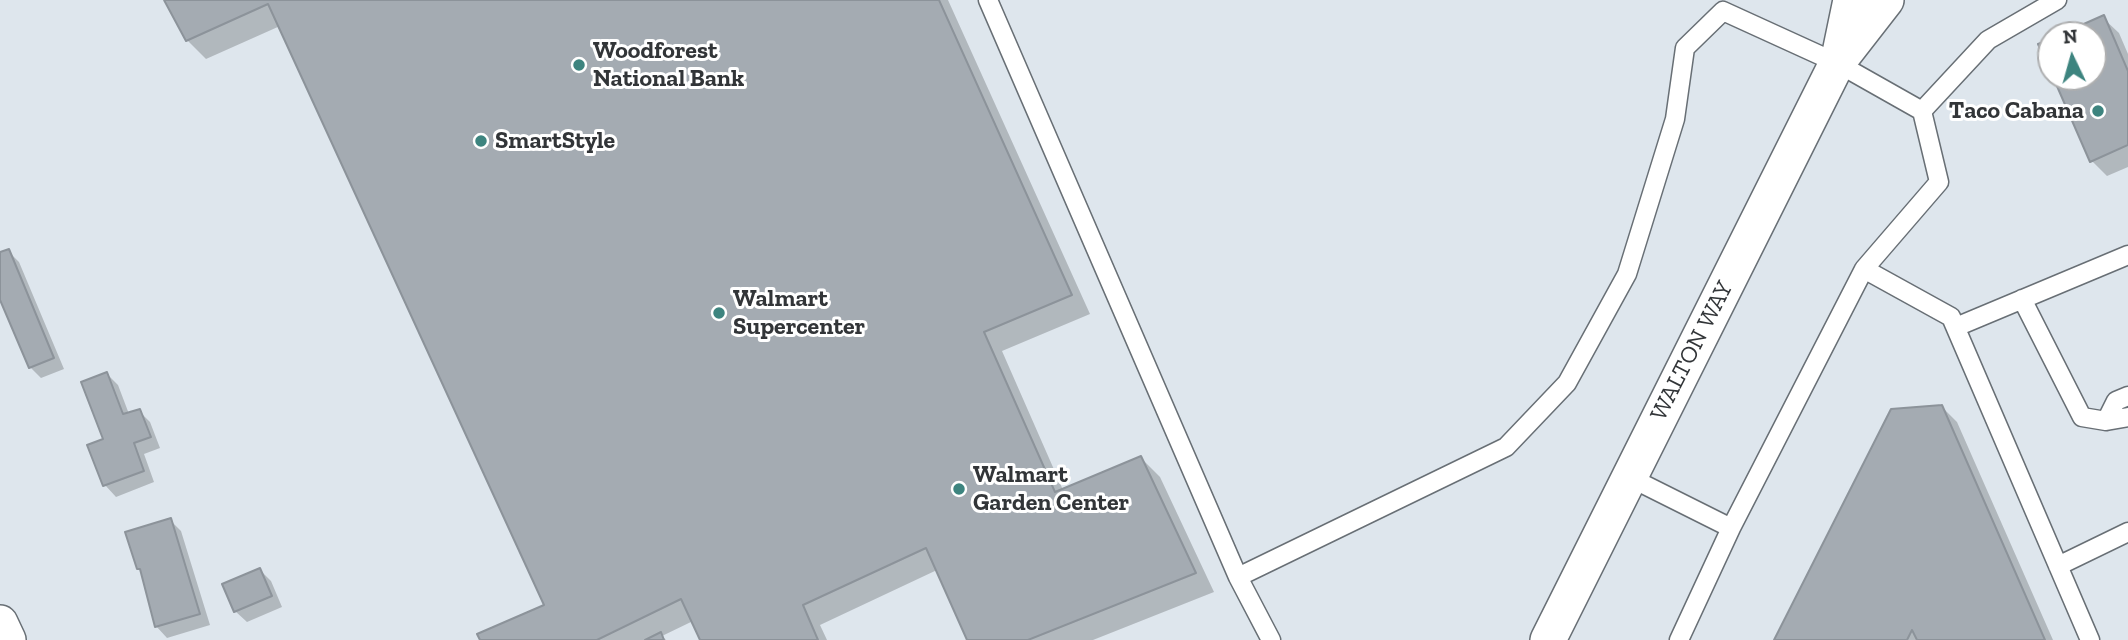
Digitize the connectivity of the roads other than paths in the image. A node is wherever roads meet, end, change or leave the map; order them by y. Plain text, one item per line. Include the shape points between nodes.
1 (988, 0) edge
2 (1851, 0) edge
3 (1886, 0) edge
4 (2057, 0) edge
5 (1720, 6) edge
6 (1837, 63) junction
7 (1922, 111) junction
8 (2128, 255) edge
9 (1864, 269) junction
10 (2022, 299) junction
11 (1956, 327) junction
12 (2128, 396) edge
13 (2128, 417) edge
14 (2106, 421) junction
15 (1629, 477) junction
16 (1731, 528) junction
17 (2128, 532) edge
18 (2058, 566) junction
19 (1238, 577) junction
20 (0, 623) edge
21 (8, 640) edge
22 (1271, 640) edge
23 (1548, 640) edge
24 (1679, 640) edge
25 (2090, 640) edge

1 - 19 lane
2 - 6 street, WALTON WAY
3 - 6 street, WALTON WAY
4 - 7 lane via 1989,40
5 - 6 lane
5 - 19 lane via 1685,48 1675,119 1627,274 1567,383 1506,447
6 - 7 lane
6 - 15 street, WALTON WAY
7 - 9 lane via 1939,181
8 - 10 lane
9 - 11 lane via 1951,317
9 - 16 lane
10 - 11 lane
10 - 14 lane via 2082,417
11 - 18 lane
12 - 14 lane via 2116,401
13 - 14 lane
15 - 16 lane
15 - 23 street, WALTON WAY
16 - 24 lane
17 - 18 lane
18 - 25 lane
19 - 22 lane
20 - 21 street

